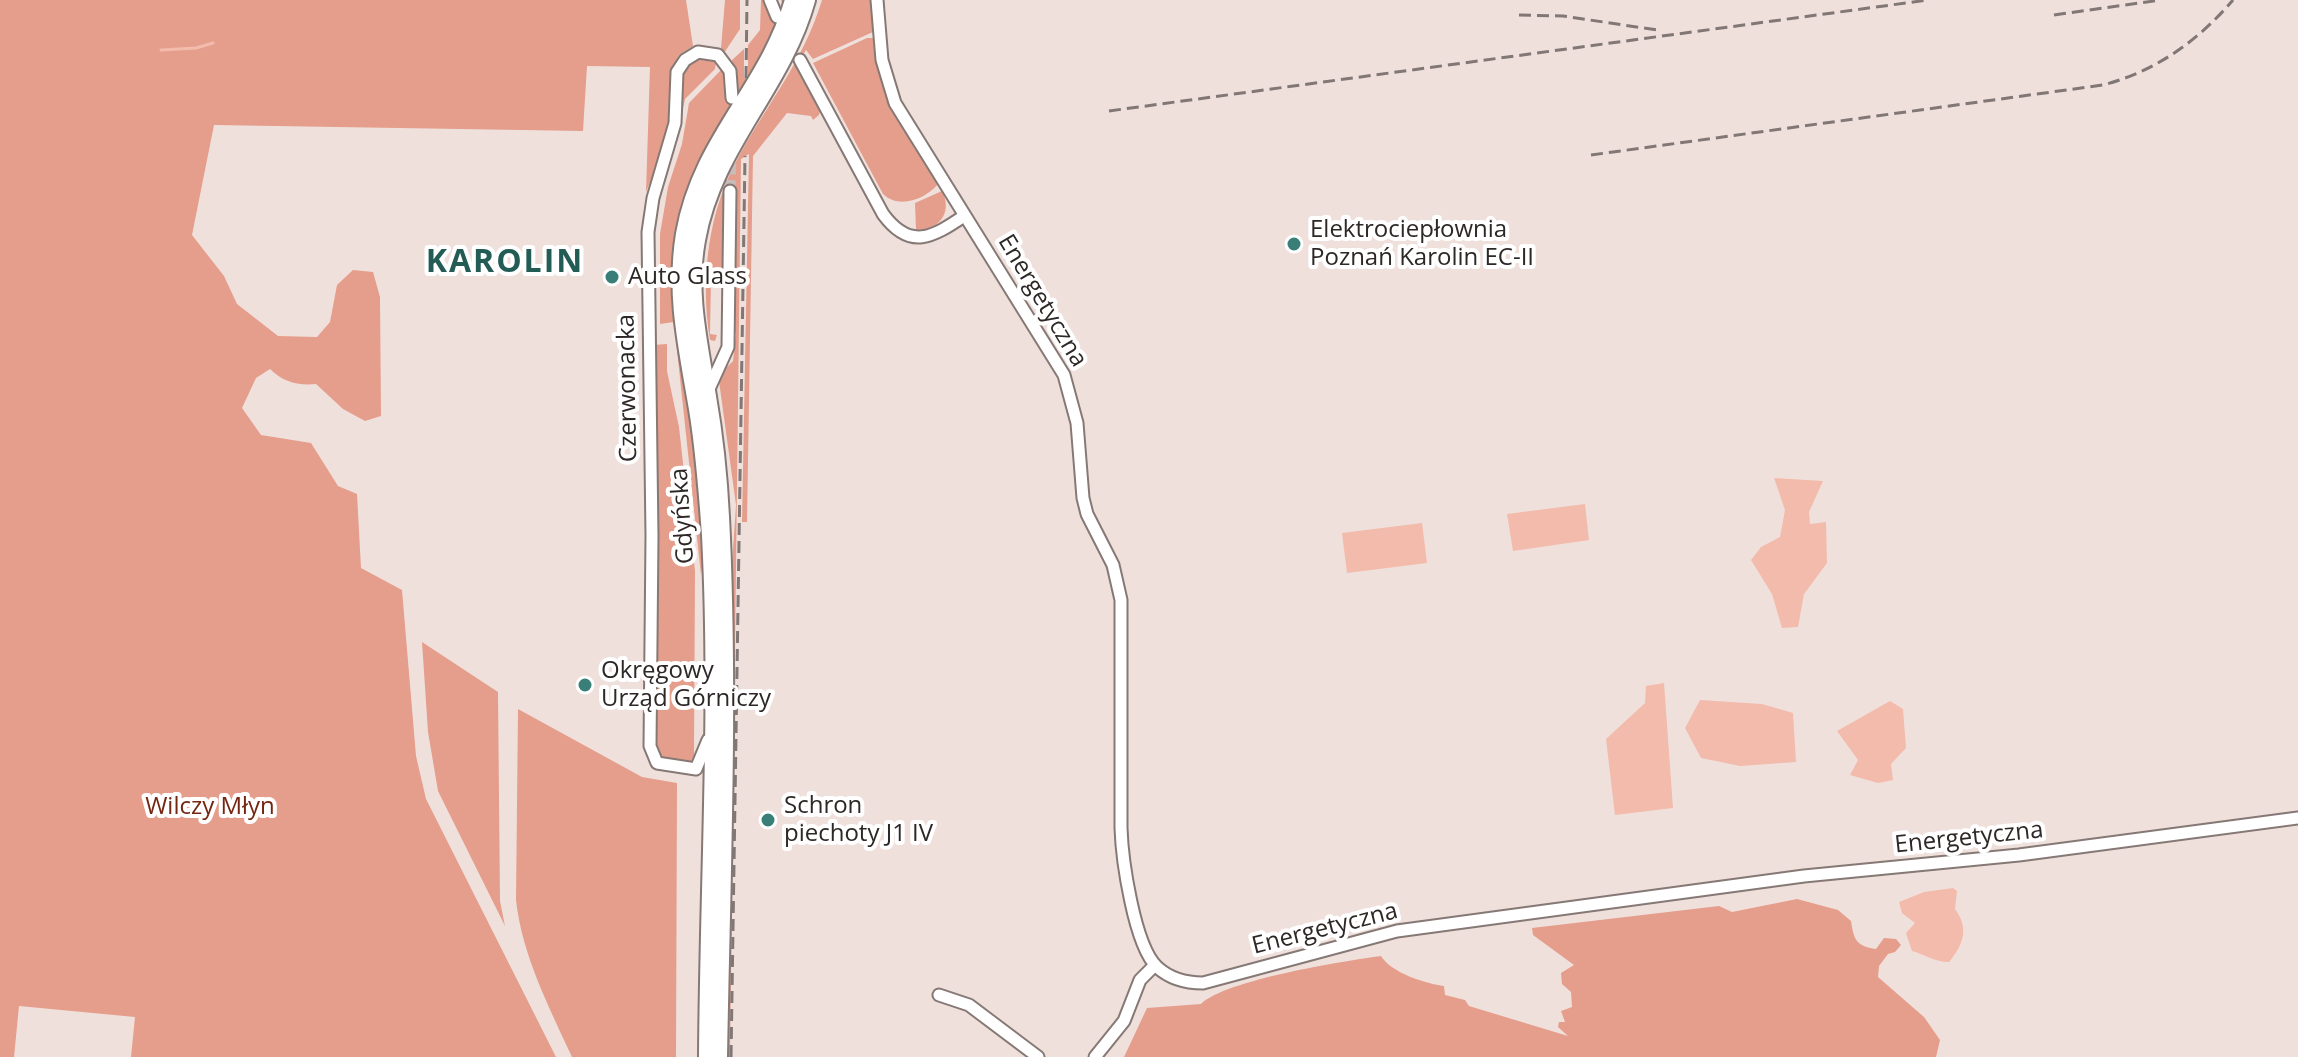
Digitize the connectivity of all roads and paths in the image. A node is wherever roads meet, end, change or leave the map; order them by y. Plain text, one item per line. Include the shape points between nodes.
1 (770, 0) edge
2 (793, 0) edge
3 (807, 0) edge
4 (877, 0) edge
5 (777, 17) dead end
6 (800, 60) dead end
7 (732, 98) dead end
8 (730, 191) tunnel mouth
9 (964, 216) junction
10 (699, 344) junction
11 (725, 355) junction
12 (708, 393) junction
13 (711, 731) junction
14 (696, 769) junction
15 (710, 797) junction
16 (2298, 818) edge
17 (1155, 965) junction
18 (939, 995) dead end
19 (707, 1057) edge
20 (719, 1057) edge
21 (1038, 1057) edge
22 (1095, 1057) edge

1 - 5 street
2 - 13 main road, Gdyńska via 768,63 704,168 690,206 680,262 682,327 710,534
3 - 10 main road, Gdyńska via 785,59 728,149 706,202 694,266
4 - 9 street, Energetyczna via 882,60 895,103
6 - 9 street via 895,229 926,237
7 - 14 street, Czerwonacka via 729,68 718,55 698,52 681,64 673,131 654,191 648,232 650,746 657,763
8 - 11 street
9 - 17 street, Energetyczna via 1055,357 1072,400 1083,498 1119,588 1121,843 1141,934
10 - 11 street via 706,354
10 - 12 main road, Gdyńska
11 - 12 street
12 - 20 main road, Gdyńska via 723,549
13 - 14 street
13 - 15 main road, Gdyńska
14 - 15 street
15 - 19 main road, Gdyńska
16 - 17 street, Energetyczna via 1397,931 1203,983 1178,980
17 - 22 street via 1140,980 1124,1021
18 - 21 street via 969,1005

